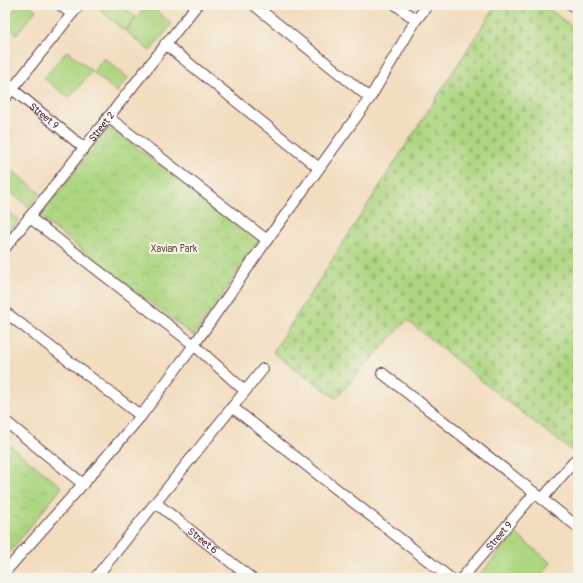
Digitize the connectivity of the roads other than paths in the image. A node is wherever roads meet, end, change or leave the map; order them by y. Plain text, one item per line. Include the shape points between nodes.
1 (60, 5) edge
2 (79, 5) edge
3 (197, 5) edge
4 (254, 5) edge
5 (396, 5) edge
6 (428, 5) edge
7 (572, 5) edge
8 (578, 9) edge
9 (72, 14) junction
10 (416, 20) junction
11 (165, 44) junction
12 (9, 86) edge
13 (5, 98) edge
14 (370, 98) junction
15 (108, 117) junction
16 (84, 148) junction
17 (319, 168) junction
18 (29, 217) junction
19 (267, 240) junction
20 (5, 248) edge
21 (5, 312) edge
22 (194, 345) junction
23 (263, 369) dead end
24 (382, 373) dead end
25 (245, 391) junction
26 (232, 407) junction
27 (141, 416) junction
28 (5, 421) edge
29 (578, 457) edge
30 (83, 484) junction
31 (538, 496) junction
32 (156, 502) junction
33 (578, 528) edge
34 (5, 572) edge
35 (95, 578) edge
36 (250, 578) edge
37 (450, 578) edge
38 (462, 578) edge

1 - 9 street
2 - 9 street
3 - 11 street, Street 2
4 - 14 street
5 - 10 street
6 - 10 street
7 - 8 street
9 - 12 street
10 - 14 street
11 - 15 street, Street 2
11 - 17 street
12 - 13 street
12 - 16 street, Street 9
14 - 17 street
15 - 16 street, Street 2
15 - 19 street
16 - 18 street, Street 2
17 - 19 street
18 - 20 street, Street 2
18 - 22 street
19 - 22 street
21 - 27 street
22 - 25 street
22 - 27 street
23 - 25 street
24 - 31 street
25 - 26 street
26 - 32 street
26 - 37 street
27 - 30 street
28 - 30 street
29 - 31 street, Street 9
30 - 34 street
31 - 33 street
31 - 38 street, Street 9
32 - 35 street
32 - 36 street, Street 6

